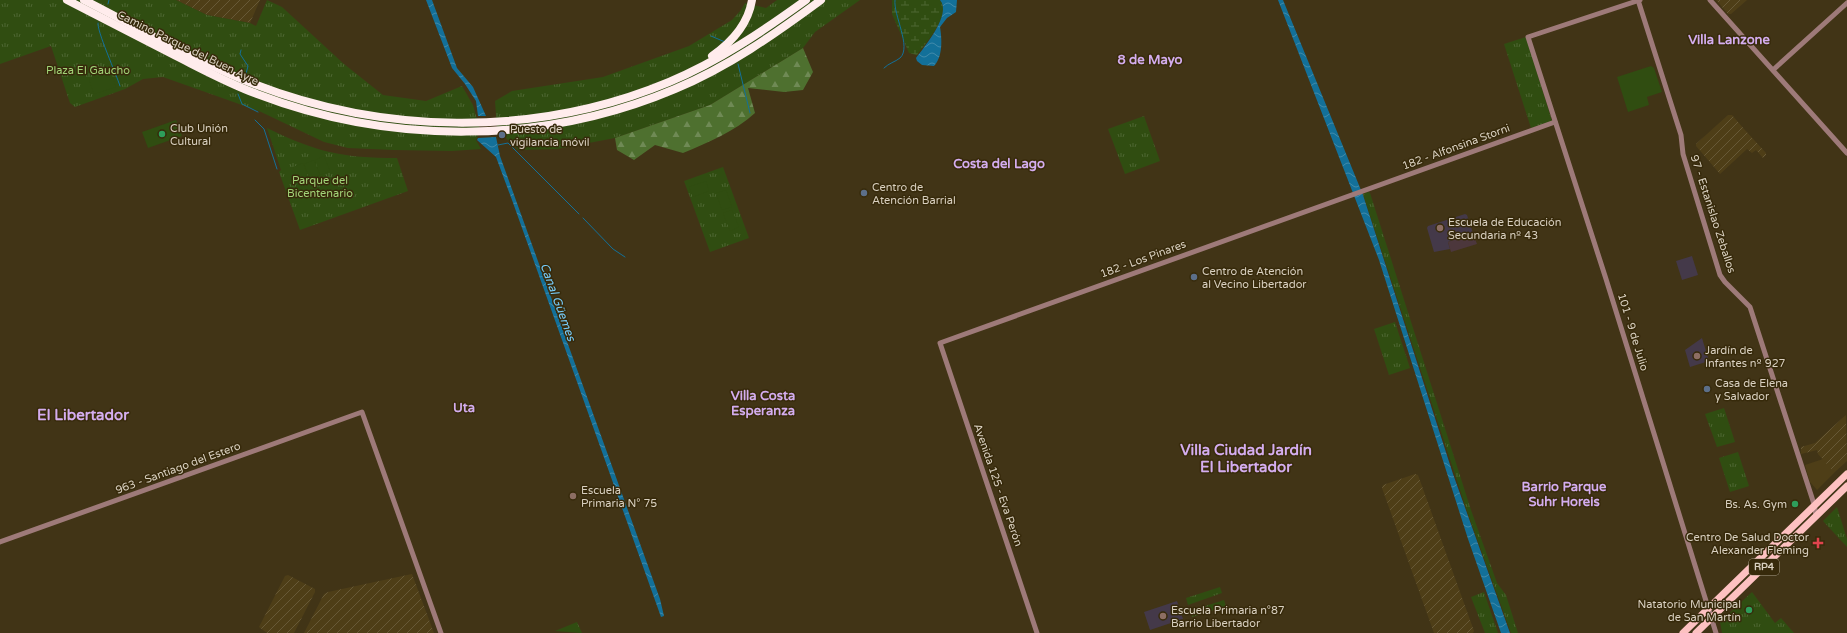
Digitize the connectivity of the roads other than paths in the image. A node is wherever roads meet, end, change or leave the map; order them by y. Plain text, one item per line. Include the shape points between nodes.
1 (67, 0) edge
2 (84, 0) edge
3 (752, 0) edge
4 (806, 0) edge
5 (821, 0) edge
6 (1639, 0) edge
7 (1710, 0) edge
8 (1847, 3) edge
9 (1773, 70) junction
10 (656, 87) junction
11 (1555, 122) junction
12 (479, 126) junction
13 (496, 126) junction
14 (1847, 153) edge
15 (1352, 194) joint
16 (940, 343) joint
17 (1847, 474) edge
18 (1847, 486) edge
19 (1814, 504) junction
20 (1816, 515) junction
21 (0, 542) edge
22 (1709, 608) junction
23 (1711, 618) junction
24 (440, 633) edge
25 (1037, 633) edge
26 (1683, 633) edge
27 (1696, 633) edge
28 (1716, 633) edge

1 - 12 highway, Camino Parque del Buen Ayre via 214,76 286,105 374,126 430,132
2 - 12 highway, Camino Parque del Buen Ayre via 232,75 298,99 376,117
3 - 10 highway via 744,23 729,44
4 - 10 highway, Camino Parque del Buen Ayre via 735,48 685,75
5 - 13 highway, Camino Parque del Buen Ayre via 745,53 676,89 582,118 520,129
6 - 11 street, 101 - 9 de Julio via 1528,37
6 - 19 street, 97 - Estanislao Zeballos via 1681,135 1683,154 1720,275 1750,307
7 - 9 street
8 - 9 street
9 - 14 street
10 - 13 highway, Camino Parque del Buen Ayre via 580,110
11 - 15 street, 182 - Alfonsina Storni
11 - 22 street, 101 - 9 de Julio
12 - 13 highway, Camino Parque del Buen Ayre
15 - 16 street, 182 - Los Pinares
16 - 25 street, Avenida 125 - Eva Perón
17 - 19 main road, RP4
18 - 20 main road, RP4
19 - 20 street, 97 - Estanislao Zeballos
19 - 22 main road, RP4
20 - 23 main road, RP4
21 - 24 street, 963 - Santiago del Estero via 362,412
22 - 23 street, 101 - 9 de Julio
22 - 26 main road, RP4
23 - 27 main road, RP4
23 - 28 street, 101 - 9 de Julio

